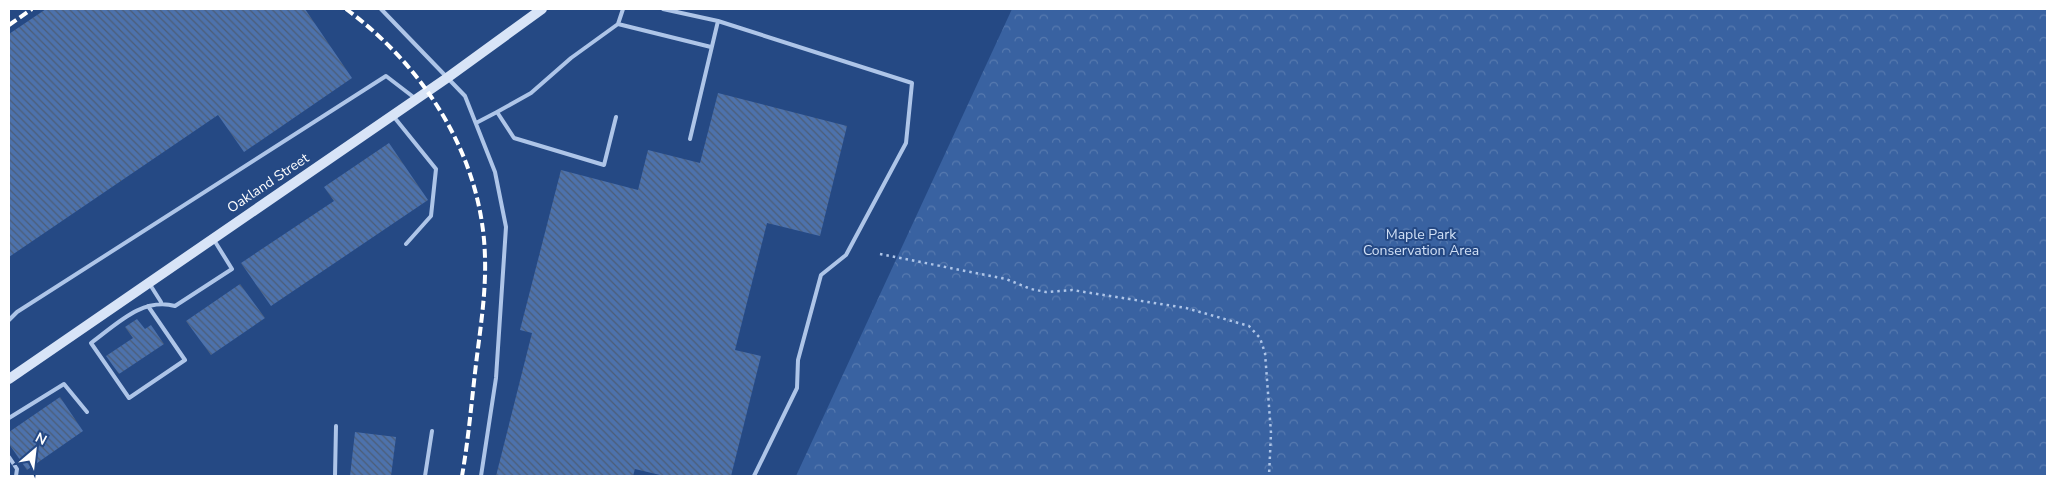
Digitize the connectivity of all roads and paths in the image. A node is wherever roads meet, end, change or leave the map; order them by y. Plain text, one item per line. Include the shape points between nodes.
1 (380, 9) edge
2 (542, 9) edge
3 (623, 9) edge
4 (663, 9) edge
5 (718, 21) junction
6 (618, 24) junction
7 (711, 47) junction
8 (447, 78) junction
9 (417, 99) junction
10 (497, 112) junction
11 (392, 115) junction
12 (616, 117) dead end
13 (476, 124) junction
14 (690, 139) dead end
15 (213, 238) junction
16 (406, 244) dead end
17 (880, 254) dead end
18 (149, 283) junction
19 (161, 302) junction
20 (148, 306) junction
21 (9, 320) edge
22 (9, 379) edge
23 (87, 412) dead end
24 (9, 418) edge
25 (336, 426) dead end
26 (432, 431) dead end
27 (9, 457) edge
28 (16, 476) edge
29 (335, 476) edge
30 (425, 476) edge
31 (481, 476) edge
32 (754, 476) edge
33 (1269, 476) edge

1 - 8 lane
2 - 8 main road, Oakland Street
3 - 6 lane
4 - 5 lane
5 - 7 lane
5 - 32 lane via 912,83 906,143 846,255 821,275 798,360 797,388
6 - 7 lane
6 - 10 lane via 571,58 531,93
7 - 14 lane
8 - 9 main road, Oakland Street
8 - 13 lane via 465,96
9 - 11 main road, Oakland Street
9 - 21 lane via 386,76
10 - 12 lane via 514,138 604,165
10 - 13 lane
11 - 15 main road, Oakland Street
11 - 16 lane via 436,169 431,216
13 - 31 lane via 495,172 506,227 496,378
15 - 18 main road, Oakland Street
15 - 19 lane via 232,269 175,306
17 - 33 path via 1006,279 1046,292 1072,290 1186,308 1249,326 1260,338 1265,353 1271,433
18 - 19 lane
18 - 22 main road, Oakland Street
19 - 20 lane
20 - 20 lane via 138,309 91,343 129,398 185,360
23 - 24 lane via 64,384
25 - 29 lane
26 - 30 lane
27 - 28 lane

